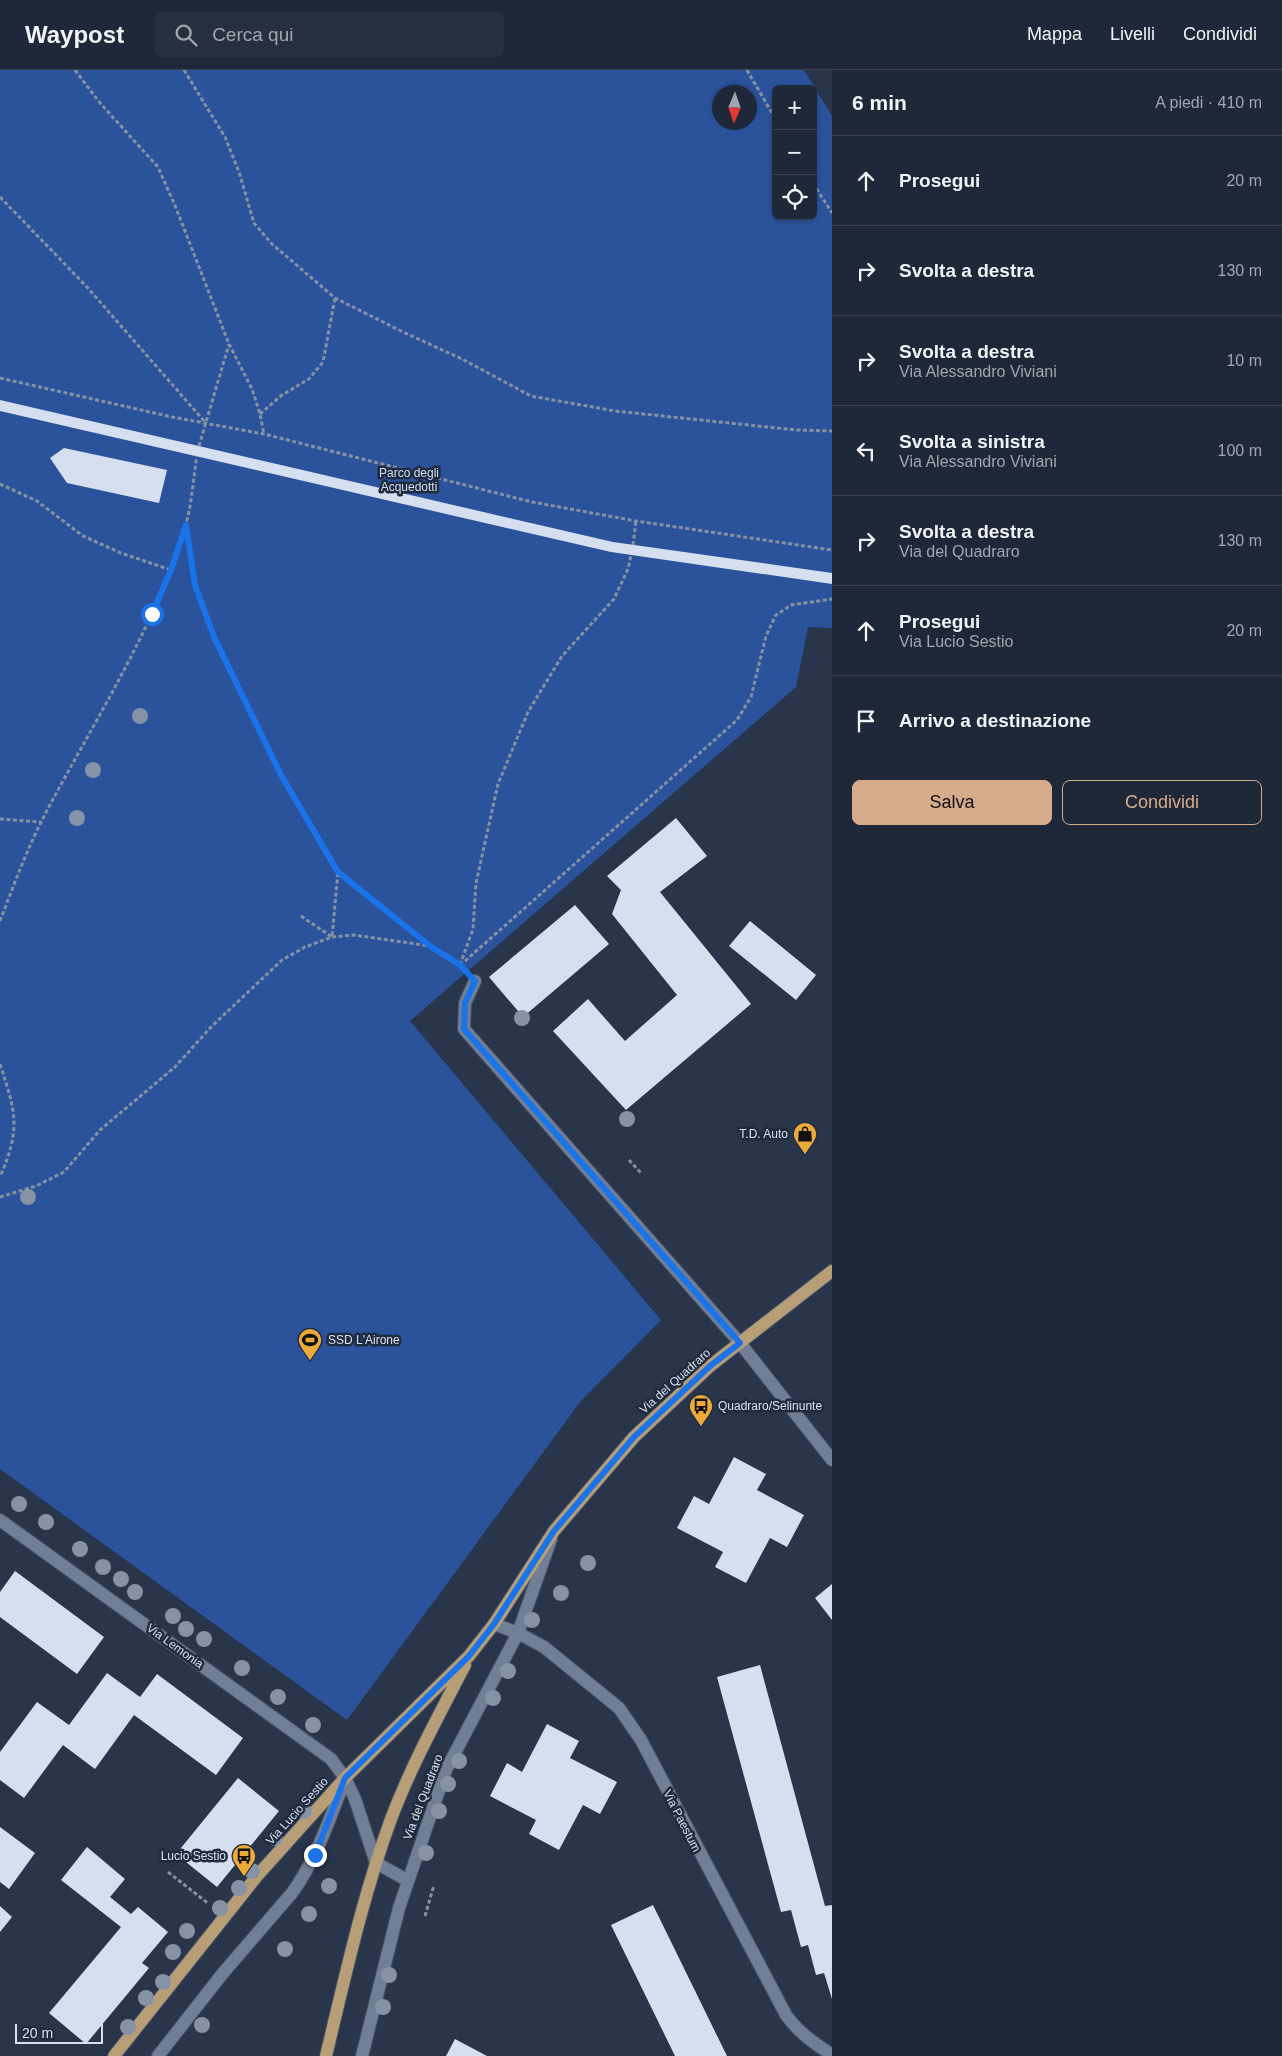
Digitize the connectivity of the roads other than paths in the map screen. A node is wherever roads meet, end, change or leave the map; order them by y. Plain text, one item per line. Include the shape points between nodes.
1 (475, 981) road end
2 (832, 1270) edge
3 (740, 1343) junction
4 (832, 1460) edge
5 (0, 1520) edge
6 (554, 1531) junction
7 (494, 1624) junction
8 (518, 1633) junction
9 (469, 1656) junction
10 (345, 1778) junction
11 (376, 1863) junction
12 (407, 1880) junction
13 (832, 2055) edge
14 (114, 2056) edge
15 (158, 2056) edge
16 (326, 2056) edge
17 (362, 2056) edge

1 - 3 street via 465,1003 464,1029
2 - 3 main road, Via del Quadraro
3 - 4 street
3 - 6 main road, Via del Quadraro via 710,1366 634,1437
5 - 10 street, Via Lemonia via 331,1759
6 - 7 main road, Via del Quadraro
6 - 8 street, Via del Quadraro
7 - 8 street, Via Paestum
7 - 9 main road, Via del Quadraro
8 - 12 street, Via del Quadraro via 446,1770
8 - 13 street, Via Paestum via 544,1648 596,1689 631,1723 786,2015 809,2040
9 - 10 main road, Via del Quadraro
9 - 11 main road, Via del Quadraro via 416,1762
10 - 11 street
10 - 14 main road, Via Lucio Sestio via 257,1876
10 - 15 street, Via Lucio Sestio via 323,1837 302,1879
11 - 12 street
11 - 16 main road, Via del Quadraro
12 - 17 street, Via del Quadraro

